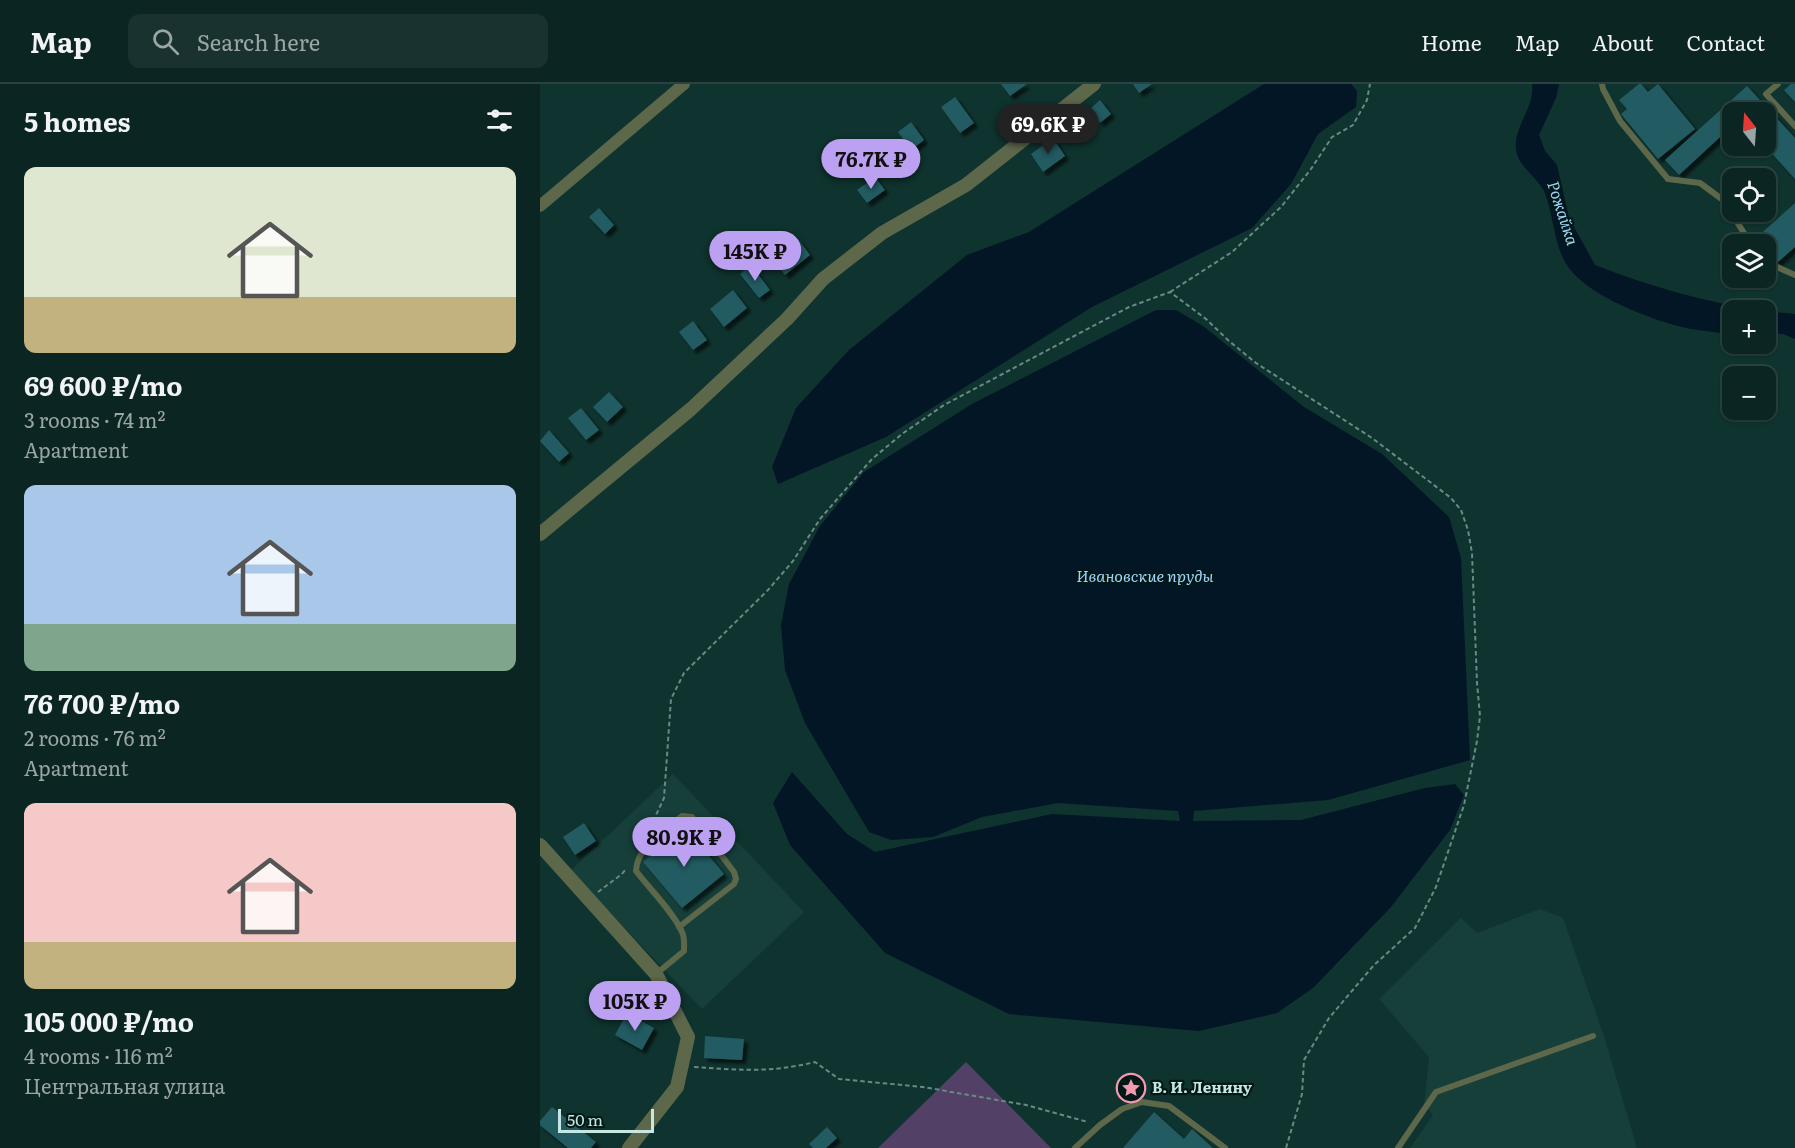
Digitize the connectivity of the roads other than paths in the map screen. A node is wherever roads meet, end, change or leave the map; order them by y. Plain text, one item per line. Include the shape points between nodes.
1 (684, 84) edge
2 (1094, 84) edge
3 (1602, 84) edge
4 (1778, 84) edge
5 (1795, 126) edge
6 (540, 206) edge
7 (1745, 234) edge
8 (1776, 266) edge
9 (1795, 275) edge
10 (540, 534) edge
11 (540, 845) edge
12 (679, 927) junction
13 (656, 974) junction
14 (1593, 1036) dead end
15 (630, 1148) edge
16 (1075, 1148) edge
17 (1225, 1148) edge
18 (1398, 1148) edge

1 - 6 street
2 - 10 street via 966,185 882,233 824,279 691,409
3 - 7 lane via 1620,121 1668,179 1700,183 1723,200
4 - 5 lane via 1766,94
8 - 9 lane
11 - 13 street
12 - 12 lane via 636,871 636,863 645,847 686,815 704,831 736,879
12 - 13 lane via 684,951
13 - 15 street via 688,1037 677,1088
14 - 18 lane via 1436,1092
16 - 17 lane via 1122,1109 1142,1102 1169,1106

